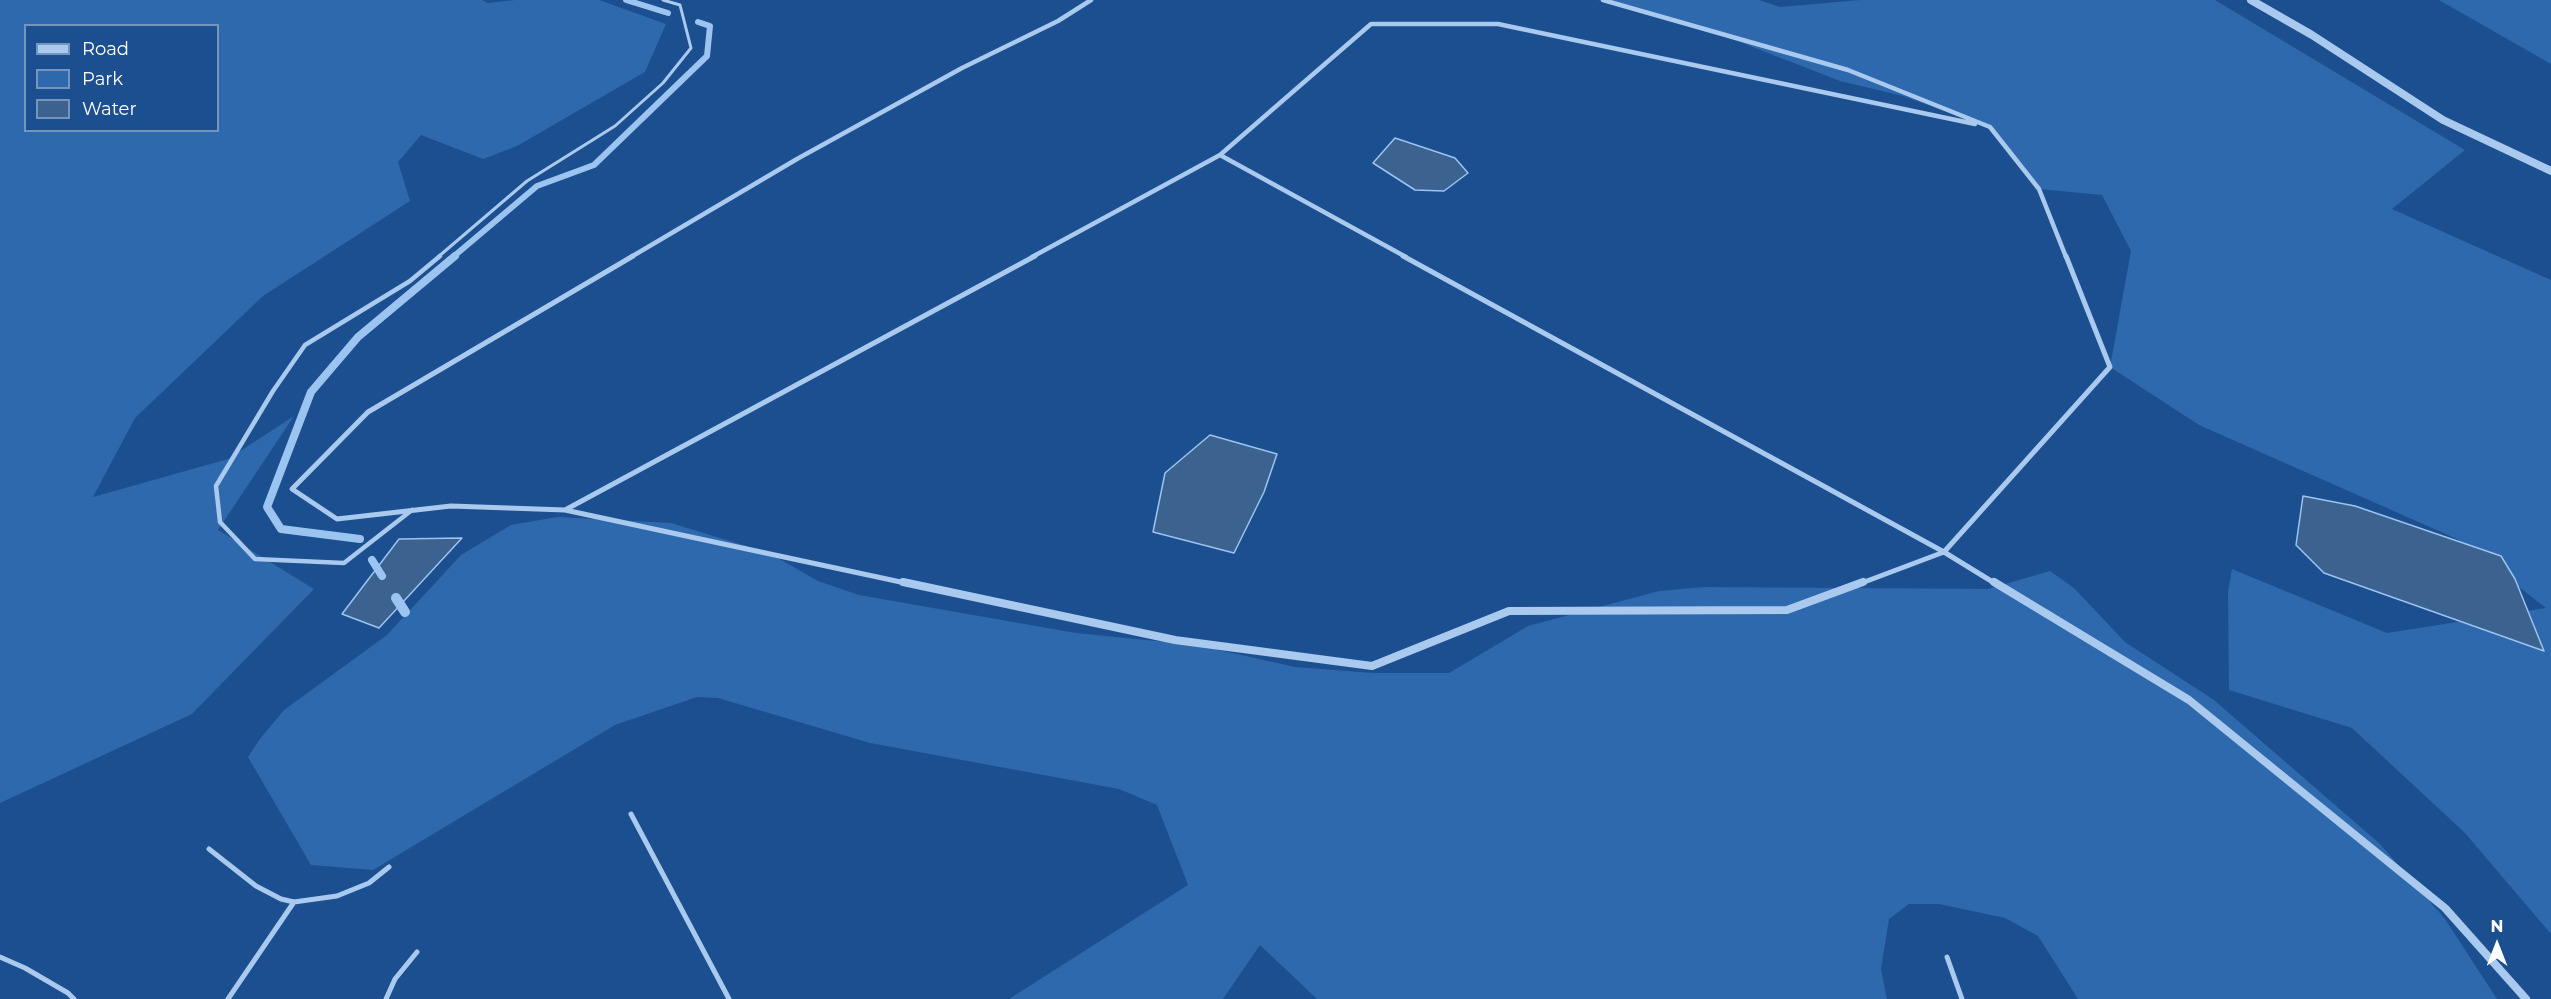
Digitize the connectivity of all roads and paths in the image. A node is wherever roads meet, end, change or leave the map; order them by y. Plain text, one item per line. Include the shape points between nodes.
1 (663, 0) edge
2 (1091, 0) edge
3 (1603, 0) edge
4 (2251, 0) edge
5 (1990, 127) junction
6 (1220, 154) junction
7 (2551, 171) edge
8 (412, 510) junction
9 (565, 510) junction
10 (1944, 552) junction
11 (631, 814) dead end
12 (209, 849) dead end
13 (389, 867) dead end
14 (294, 902) junction
15 (417, 952) dead end
16 (0, 957) edge
17 (1947, 957) dead end
18 (74, 999) edge
19 (228, 999) edge
20 (386, 999) edge
21 (729, 999) edge
22 (1962, 999) edge
23 (2526, 999) edge

1 - 8 lane via 680,5 691,48 663,83 615,126 527,181 410,281 305,345 216,486 219,522 255,560 344,563
2 - 8 street via 797,159 368,412 292,489 338,519
3 - 5 street via 1848,70
4 - 7 street via 2443,120
5 - 6 street via 1498,24 1371,24
5 - 10 street via 2039,189 2110,367
6 - 9 street
6 - 10 street
8 - 9 street via 451,506
9 - 10 street via 1174,640 1372,666 1509,611 1787,610
10 - 23 street via 2189,700 2445,908
11 - 21 lane
12 - 14 lane via 256,886
13 - 14 lane via 369,883 337,896
14 - 19 lane
15 - 20 lane via 395,979
16 - 18 lane
17 - 22 lane

